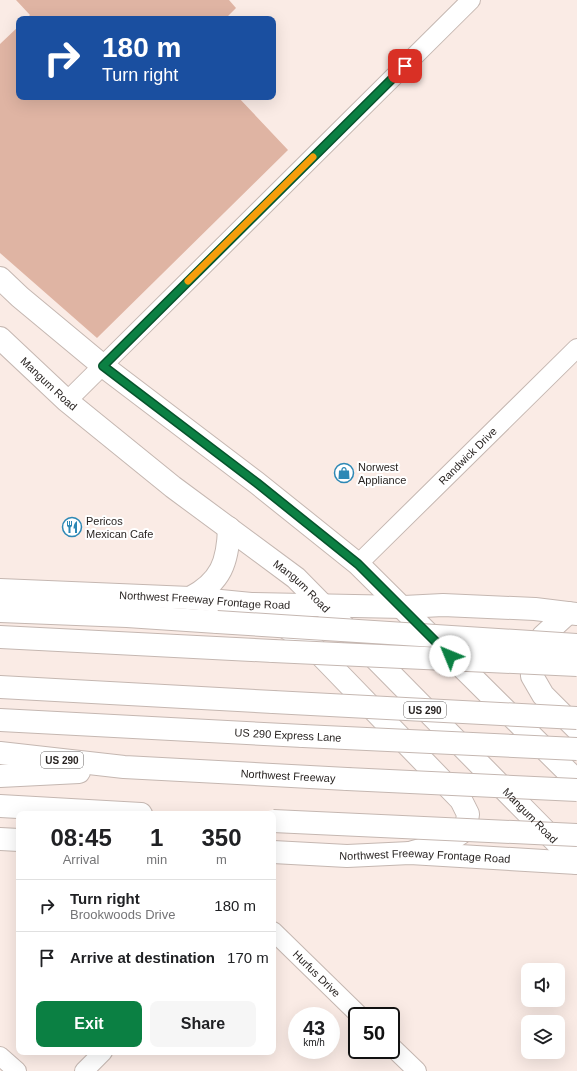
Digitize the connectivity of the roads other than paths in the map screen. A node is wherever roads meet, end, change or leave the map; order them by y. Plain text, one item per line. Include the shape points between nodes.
1 (471, 0) edge
2 (0, 278) edge
3 (0, 338) edge
4 (577, 348) edge
5 (103, 366) junction
6 (67, 401) junction
7 (229, 528) junction
8 (358, 564) junction
9 (0, 590) edge
10 (190, 598) junction
11 (251, 604) junction
12 (324, 606) junction
13 (404, 608) junction
14 (0, 612) edge
15 (572, 613) edge
16 (0, 637) edge
17 (577, 645) edge
18 (577, 665) edge
19 (0, 688) edge
20 (577, 718) edge
21 (0, 720) edge
22 (577, 729) edge
23 (577, 749) edge
24 (0, 753) edge
25 (124, 768) junction
26 (0, 776) edge
27 (577, 781) edge
28 (577, 790) edge
29 (0, 806) edge
30 (88, 811) edge
31 (276, 820) edge
32 (577, 836) edge
33 (0, 839) edge
34 (16, 840) edge
35 (276, 852) edge
36 (410, 853) junction
37 (577, 863) edge
38 (276, 934) edge
39 (351, 1007) edge
40 (100, 1055) edge
41 (400, 1055) edge
42 (0, 1056) edge
43 (16, 1071) edge
44 (84, 1071) edge
45 (417, 1071) edge

1 - 5 street
2 - 5 main road
3 - 6 main road, Mangum Road
4 - 8 street, Randwick Drive
5 - 6 street
5 - 8 main road via 257,483
6 - 7 main road, Mangum Road via 173,487
7 - 10 main road via 228,550 221,572 205,590
7 - 12 main road, Mangum Road via 296,578
8 - 13 main road
9 - 10 main road, Northwest Freeway Frontage Road
10 - 11 main road, Northwest Freeway Frontage Road
11 - 12 main road, Northwest Freeway Frontage Road
11 - 36 main road via 308,642 461,800 468,814 466,829 448,842
12 - 13 main road, Northwest Freeway Frontage Road
12 - 37 main road, Mangum Road
13 - 15 main road, Northwest Freeway Frontage Road via 443,605
13 - 27 main road
14 - 17 main road, bridge via 128,616
15 - 22 main road via 543,636 531,658 532,676 543,695
16 - 18 main road, bridge
19 - 20 main road, US 290, bridge
21 - 23 main road, US 290 Express Lane, bridge
24 - 25 main road, Northwest Freeway / US 290
25 - 26 main road
25 - 28 main road, Northwest Freeway / US 290, bridge
29 - 30 main road
31 - 32 main road, bridge
33 - 34 main road
35 - 36 main road, Northwest Freeway Frontage Road via 347,856
36 - 37 main road, Northwest Freeway Frontage Road
38 - 39 street, Hurfus Drive
40 - 44 street
41 - 45 street
42 - 43 street

